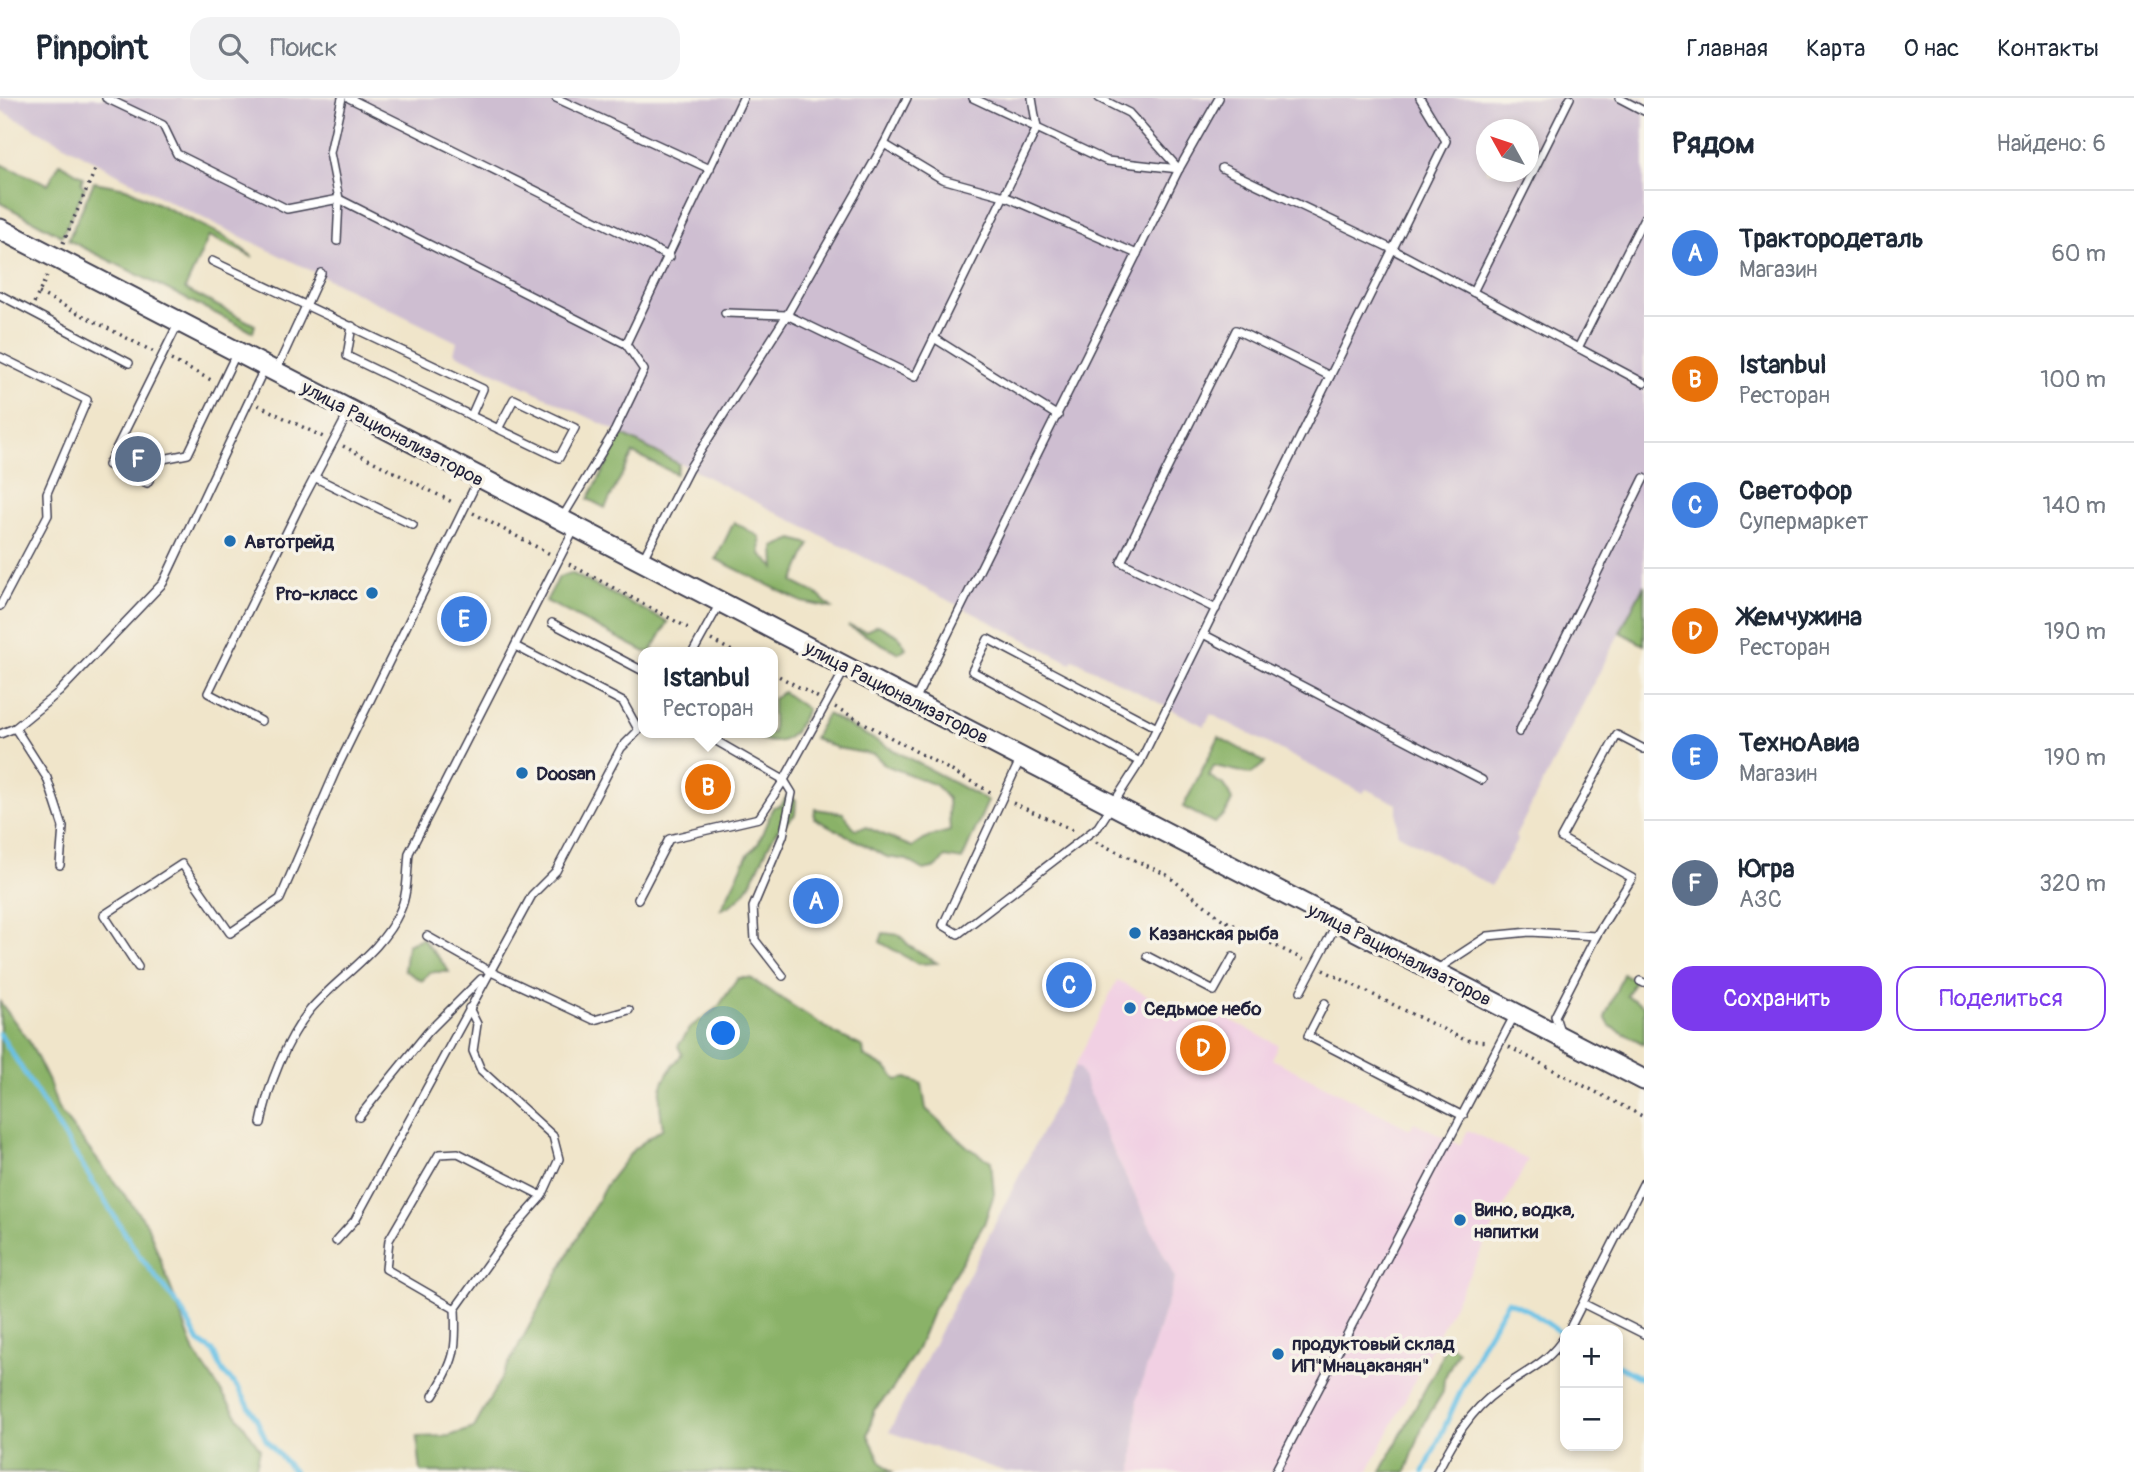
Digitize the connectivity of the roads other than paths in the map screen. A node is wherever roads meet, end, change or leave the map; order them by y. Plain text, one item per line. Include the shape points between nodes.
1 (106, 98) edge
2 (342, 98) edge
3 (349, 98) edge
4 (556, 98) edge
5 (743, 98) edge
6 (907, 98) edge
7 (973, 98) edge
8 (1032, 98) edge
9 (1099, 98) edge
10 (1219, 98) edge
11 (1422, 98) edge
12 (1570, 98) edge
13 (1619, 98) edge
14 (1644, 111) edge
15 (1037, 128) junction
16 (884, 144) junction
17 (1222, 168) dead end
18 (710, 169) junction
19 (1179, 169) junction
20 (1004, 196) junction
21 (339, 199) junction
22 (1644, 218) edge
23 (0, 229) edge
24 (337, 241) dead end
25 (1392, 249) junction
26 (1138, 254) junction
27 (670, 257) junction
28 (212, 261) dead end
29 (321, 273) dead end
30 (1473, 292) junction
31 (0, 295) edge
32 (307, 304) junction
33 (725, 313) dead end
34 (787, 315) junction
35 (179, 321) junction
36 (352, 326) junction
37 (934, 338) junction
38 (626, 344) junction
39 (1578, 348) junction
40 (237, 351) junction
41 (0, 357) edge
42 (128, 363) dead end
43 (271, 369) junction
44 (1330, 376) junction
45 (1644, 383) edge
46 (351, 410) junction
47 (471, 416) junction
48 (1058, 416) junction
49 (498, 429) junction
50 (314, 477) junction
51 (479, 478) junction
52 (1644, 478) edge
53 (569, 522) junction
54 (413, 525) dead end
55 (643, 560) junction
56 (721, 601) junction
57 (0, 606) edge
58 (1216, 609) junction
59 (552, 623) dead end
60 (1203, 634) junction
61 (517, 647) junction
62 (696, 647) edge
63 (847, 666) junction
64 (638, 668) edge
65 (915, 701) junction
66 (261, 721) dead end
67 (638, 724) edge
68 (15, 728) junction
69 (1157, 728) junction
70 (638, 731) edge
71 (1519, 732) dead end
72 (0, 734) edge
73 (711, 738) edge
74 (1644, 749) edge
75 (1021, 756) junction
76 (1140, 762) junction
77 (784, 780) junction
78 (1482, 780) dead end
79 (1114, 804) junction
80 (60, 865) dead end
81 (638, 900) dead end
82 (1338, 923) junction
83 (427, 936) dead end
84 (1596, 936) junction
85 (1147, 956) dead end
86 (1233, 957) dead end
87 (138, 967) dead end
88 (489, 971) junction
89 (1434, 971) junction
90 (783, 976) dead end
91 (1301, 991) dead end
92 (1325, 1003) dead end
93 (469, 1008) junction
94 (629, 1010) dead end
95 (1516, 1014) junction
96 (1562, 1038) junction
97 (1644, 1080) edge
98 (1463, 1116) junction
99 (359, 1117) dead end
100 (261, 1122) dead end
101 (1644, 1182) edge
102 (542, 1196) junction
103 (1641, 1198) edge
104 (336, 1241) dead end
105 (1584, 1304) junction
106 (454, 1309) junction
107 (1572, 1325) edge
108 (1644, 1334) edge
109 (1560, 1342) edge
110 (433, 1396) dead end
111 (1275, 1472) edge
112 (1437, 1472) edge

1 - 21 lane via 163,125 177,154 287,209
2 - 21 lane via 330,153
3 - 27 lane
4 - 18 lane
5 - 18 lane
6 - 16 lane
7 - 15 lane
8 - 15 lane
9 - 19 lane via 1129,113
10 - 19 lane
11 - 25 lane via 1446,141
12 - 30 lane
13 - 14 lane
15 - 19 lane via 1107,161
15 - 20 lane
16 - 20 lane via 942,179
16 - 34 lane
17 - 25 lane
18 - 27 lane
19 - 26 lane
20 - 26 lane
20 - 37 lane
21 - 24 lane
21 - 38 lane
22 - 39 lane
23 - 35 main road, улица Рационализаторов
25 - 30 lane
25 - 44 lane
26 - 48 lane
27 - 38 lane
28 - 32 lane
29 - 32 lane
30 - 39 lane
31 - 42 lane
32 - 36 lane
32 - 43 lane
33 - 34 lane
34 - 37 lane via 915,377
34 - 55 lane via 688,469
35 - 40 main road, улица Рационализаторов
35 - 40 lane via 108,465 147,482 163,459 188,454
36 - 47 lane via 347,356
36 - 47 lane via 483,389
37 - 48 lane
38 - 53 lane via 644,370
39 - 45 lane
40 - 43 main road, улица Рационализаторов
41 - 57 lane via 87,400 47,493 48,515
43 - 46 main road, улица Рационализаторов
43 - 68 lane via 250,400 163,583 59,692
44 - 58 lane
44 - 58 lane via 1236,330 1121,562
46 - 50 lane
46 - 51 main road, улица Рационализаторов
47 - 49 lane
48 - 65 lane
49 - 49 lane via 514,399 575,428 559,458
50 - 54 lane
50 - 66 lane via 208,693
51 - 53 main road, улица Рационализаторов
51 - 87 lane via 336,770 280,900 230,933 182,864 104,915
52 - 71 lane
53 - 55 main road, улица Рационализаторов
53 - 61 lane via 560,559
55 - 56 main road, улица Рационализаторов
56 - 62 lane
56 - 63 main road, улица Рационализаторов
58 - 60 lane
59 - 64 lane
60 - 69 lane
60 - 78 lane
61 - 67 lane via 623,702
61 - 100 lane via 409,853 400,911 379,944 299,1026 265,1097
63 - 65 main road, улица Рационализаторов
63 - 77 lane
65 - 75 main road, улица Рационализаторов
68 - 72 lane
68 - 80 lane via 47,778 63,827
69 - 76 lane
69 - 76 lane via 988,639 972,671
70 - 88 lane via 621,748 556,872 531,895
73 - 77 lane
74 - 84 lane via 1617,734 1561,838 1632,878
75 - 79 main road, улица Рационализаторов
75 - 79 lane via 943,925 958,934 1098,827
76 - 79 lane
77 - 81 lane via 759,818 669,839
77 - 90 lane via 792,793 783,836 753,907 755,940
79 - 82 main road, улица Рационализаторов
82 - 89 main road, улица Рационализаторов
82 - 91 lane
83 - 88 lane
84 - 89 lane via 1530,932 1488,936
84 - 96 lane via 1556,1016
85 - 86 lane via 1214,991
88 - 93 lane
88 - 94 lane via 594,1020
88 - 99 lane via 428,1032
89 - 95 main road, улица Рационализаторов
92 - 98 lane via 1308,1036
93 - 102 lane via 477,1024 473,1051 481,1070 554,1136 559,1159
93 - 104 lane via 355,1220
95 - 96 main road, улица Рационализаторов
95 - 98 lane
96 - 97 main road, улица Рационализаторов
98 - 111 lane
101 - 103 lane
102 - 106 lane
102 - 106 lane via 458,1153 439,1154 388,1240 386,1269
103 - 105 lane
105 - 107 lane
105 - 108 lane
106 - 110 lane via 456,1340 451,1367
109 - 112 lane via 1540,1365 1497,1391 1459,1428

